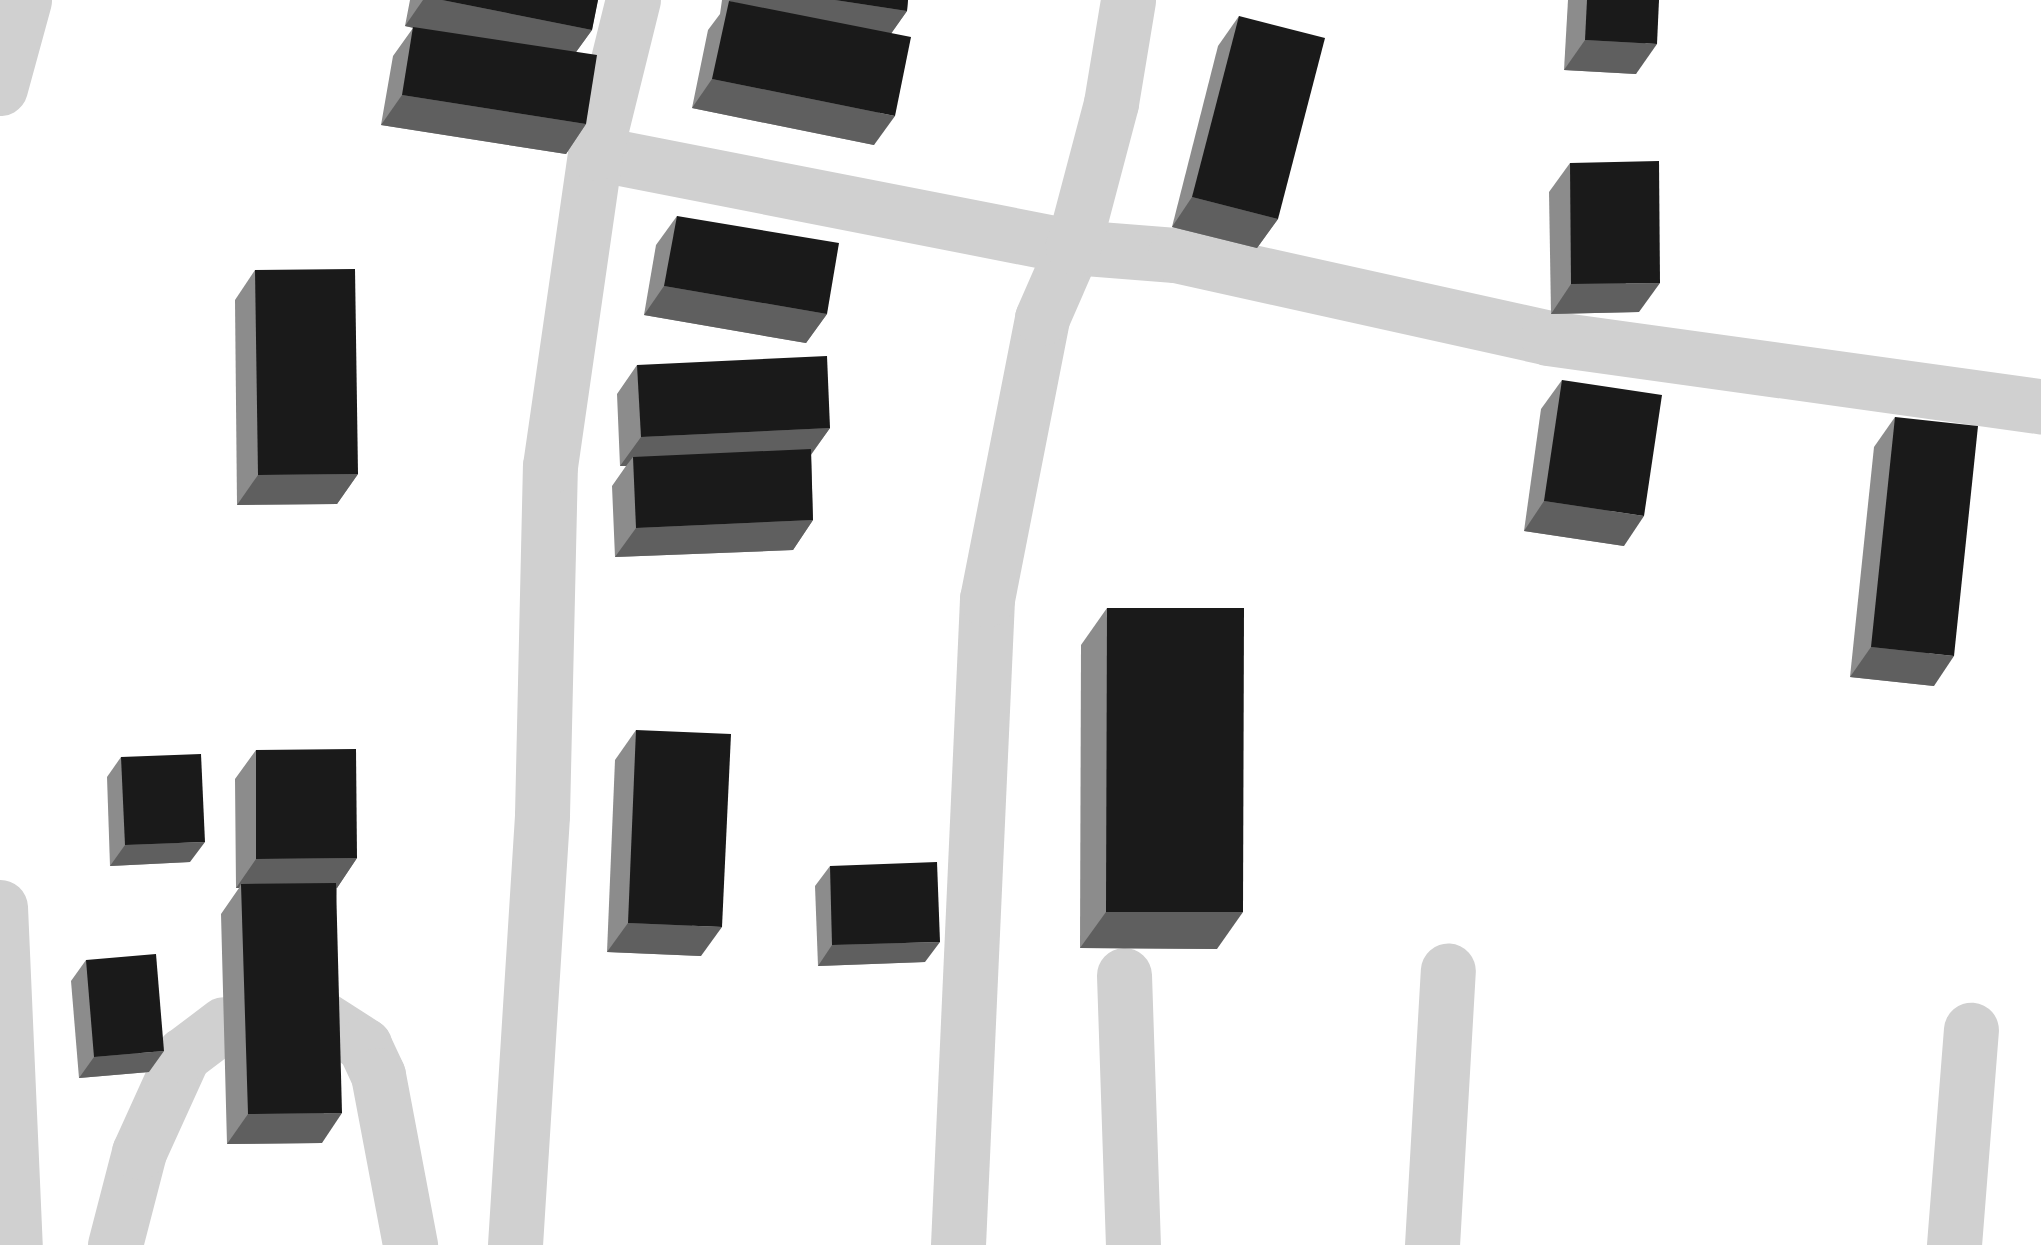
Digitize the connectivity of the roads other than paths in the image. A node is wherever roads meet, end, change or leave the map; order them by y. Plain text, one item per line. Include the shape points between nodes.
1 (24, 0) edge
2 (633, 0) edge
3 (1128, 0) edge
4 (0, 83) edge
5 (595, 153) junction
6 (1073, 247) junction
7 (2041, 406) edge
8 (0, 906) edge
9 (1448, 970) dead end
10 (1124, 975) dead end
11 (319, 1016) edge
12 (224, 1024) dead end
13 (1970, 1030) dead end
14 (16, 1245) edge
15 (115, 1245) edge
16 (410, 1245) edge
17 (515, 1245) edge
18 (958, 1245) edge
19 (1133, 1245) edge
20 (1432, 1245) edge
21 (1954, 1245) edge

1 - 4 street
2 - 5 street
3 - 6 street via 1112,104
5 - 6 street
5 - 17 street via 550,466 542,815
6 - 7 street via 1176,256 1548,338
6 - 18 street via 1042,318 987,599
8 - 14 street
9 - 20 street
10 - 19 street
11 - 16 street via 364,1045 378,1075
12 - 15 street via 183,1055 139,1152
13 - 21 street

